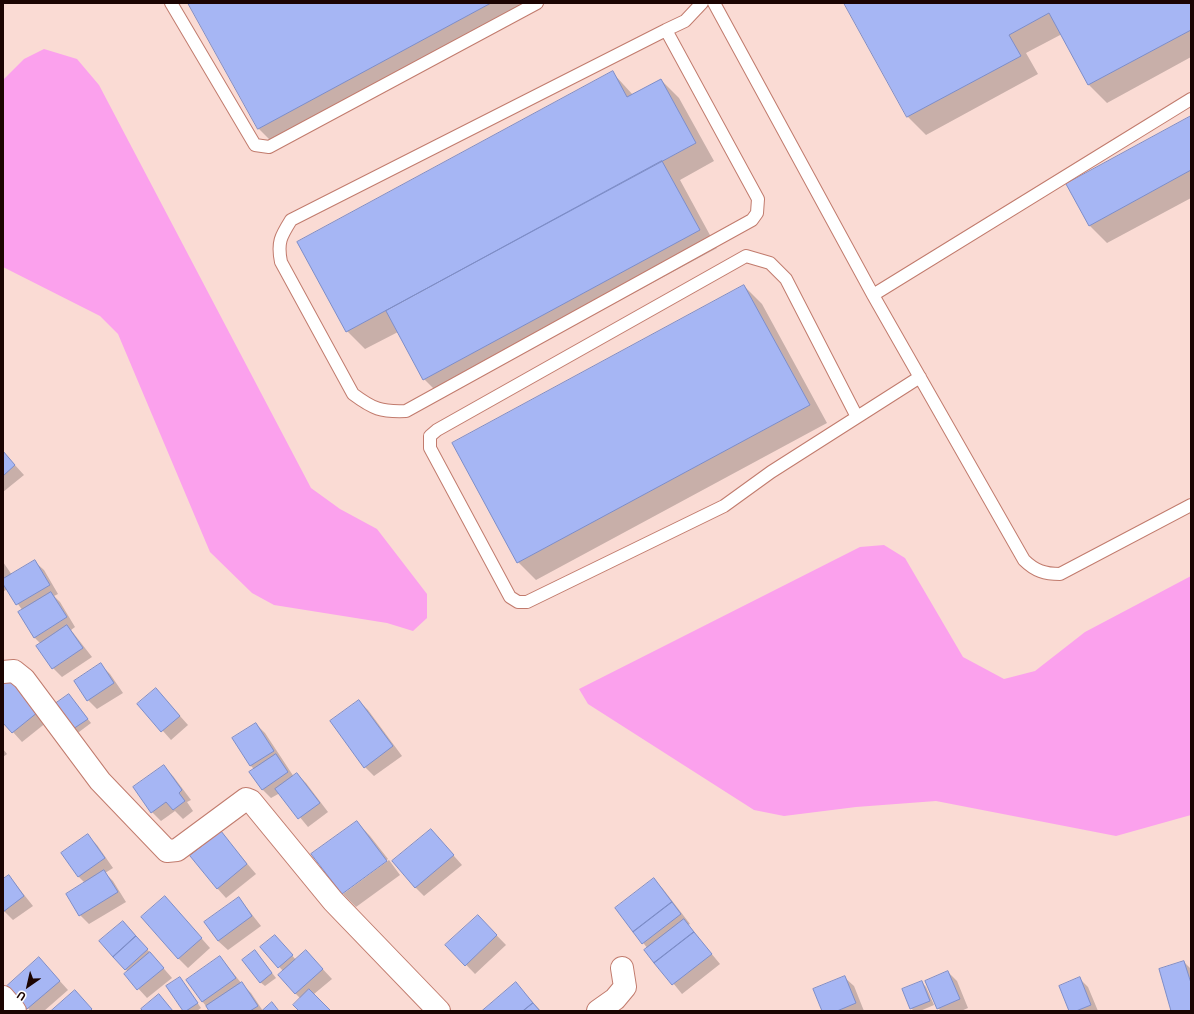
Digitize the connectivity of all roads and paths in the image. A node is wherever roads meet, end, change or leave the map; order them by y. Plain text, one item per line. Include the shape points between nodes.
1 (171, 3) edge
2 (537, 3) edge
3 (702, 3) edge
4 (714, 3) edge
5 (666, 30) junction
6 (1191, 98) edge
7 (873, 295) junction
8 (920, 377) junction
9 (857, 417) junction
10 (1191, 505) edge
11 (3, 672) edge
12 (622, 968) dead end
13 (3, 997) edge
14 (15, 1011) edge
15 (439, 1011) edge
16 (598, 1011) edge

1 - 2 lane via 255,145 270,147
3 - 5 lane via 685,21
4 - 7 lane
5 - 5 lane via 758,199 757,213 752,220 406,411 385,412 366,404 353,394 281,262 278,248 281,236 291,220
6 - 7 lane
7 - 8 lane
8 - 9 lane
8 - 10 lane via 1024,560 1031,568 1050,574 1060,574
9 - 9 lane via 771,472 724,506 527,602 518,602 510,597 430,448 430,436 437,430 746,256 770,263 786,279
11 - 15 street via 14,671 24,679 100,781 167,851 177,850 246,799 251,801 333,901
12 - 16 street via 625,986 621,993
13 - 14 street

